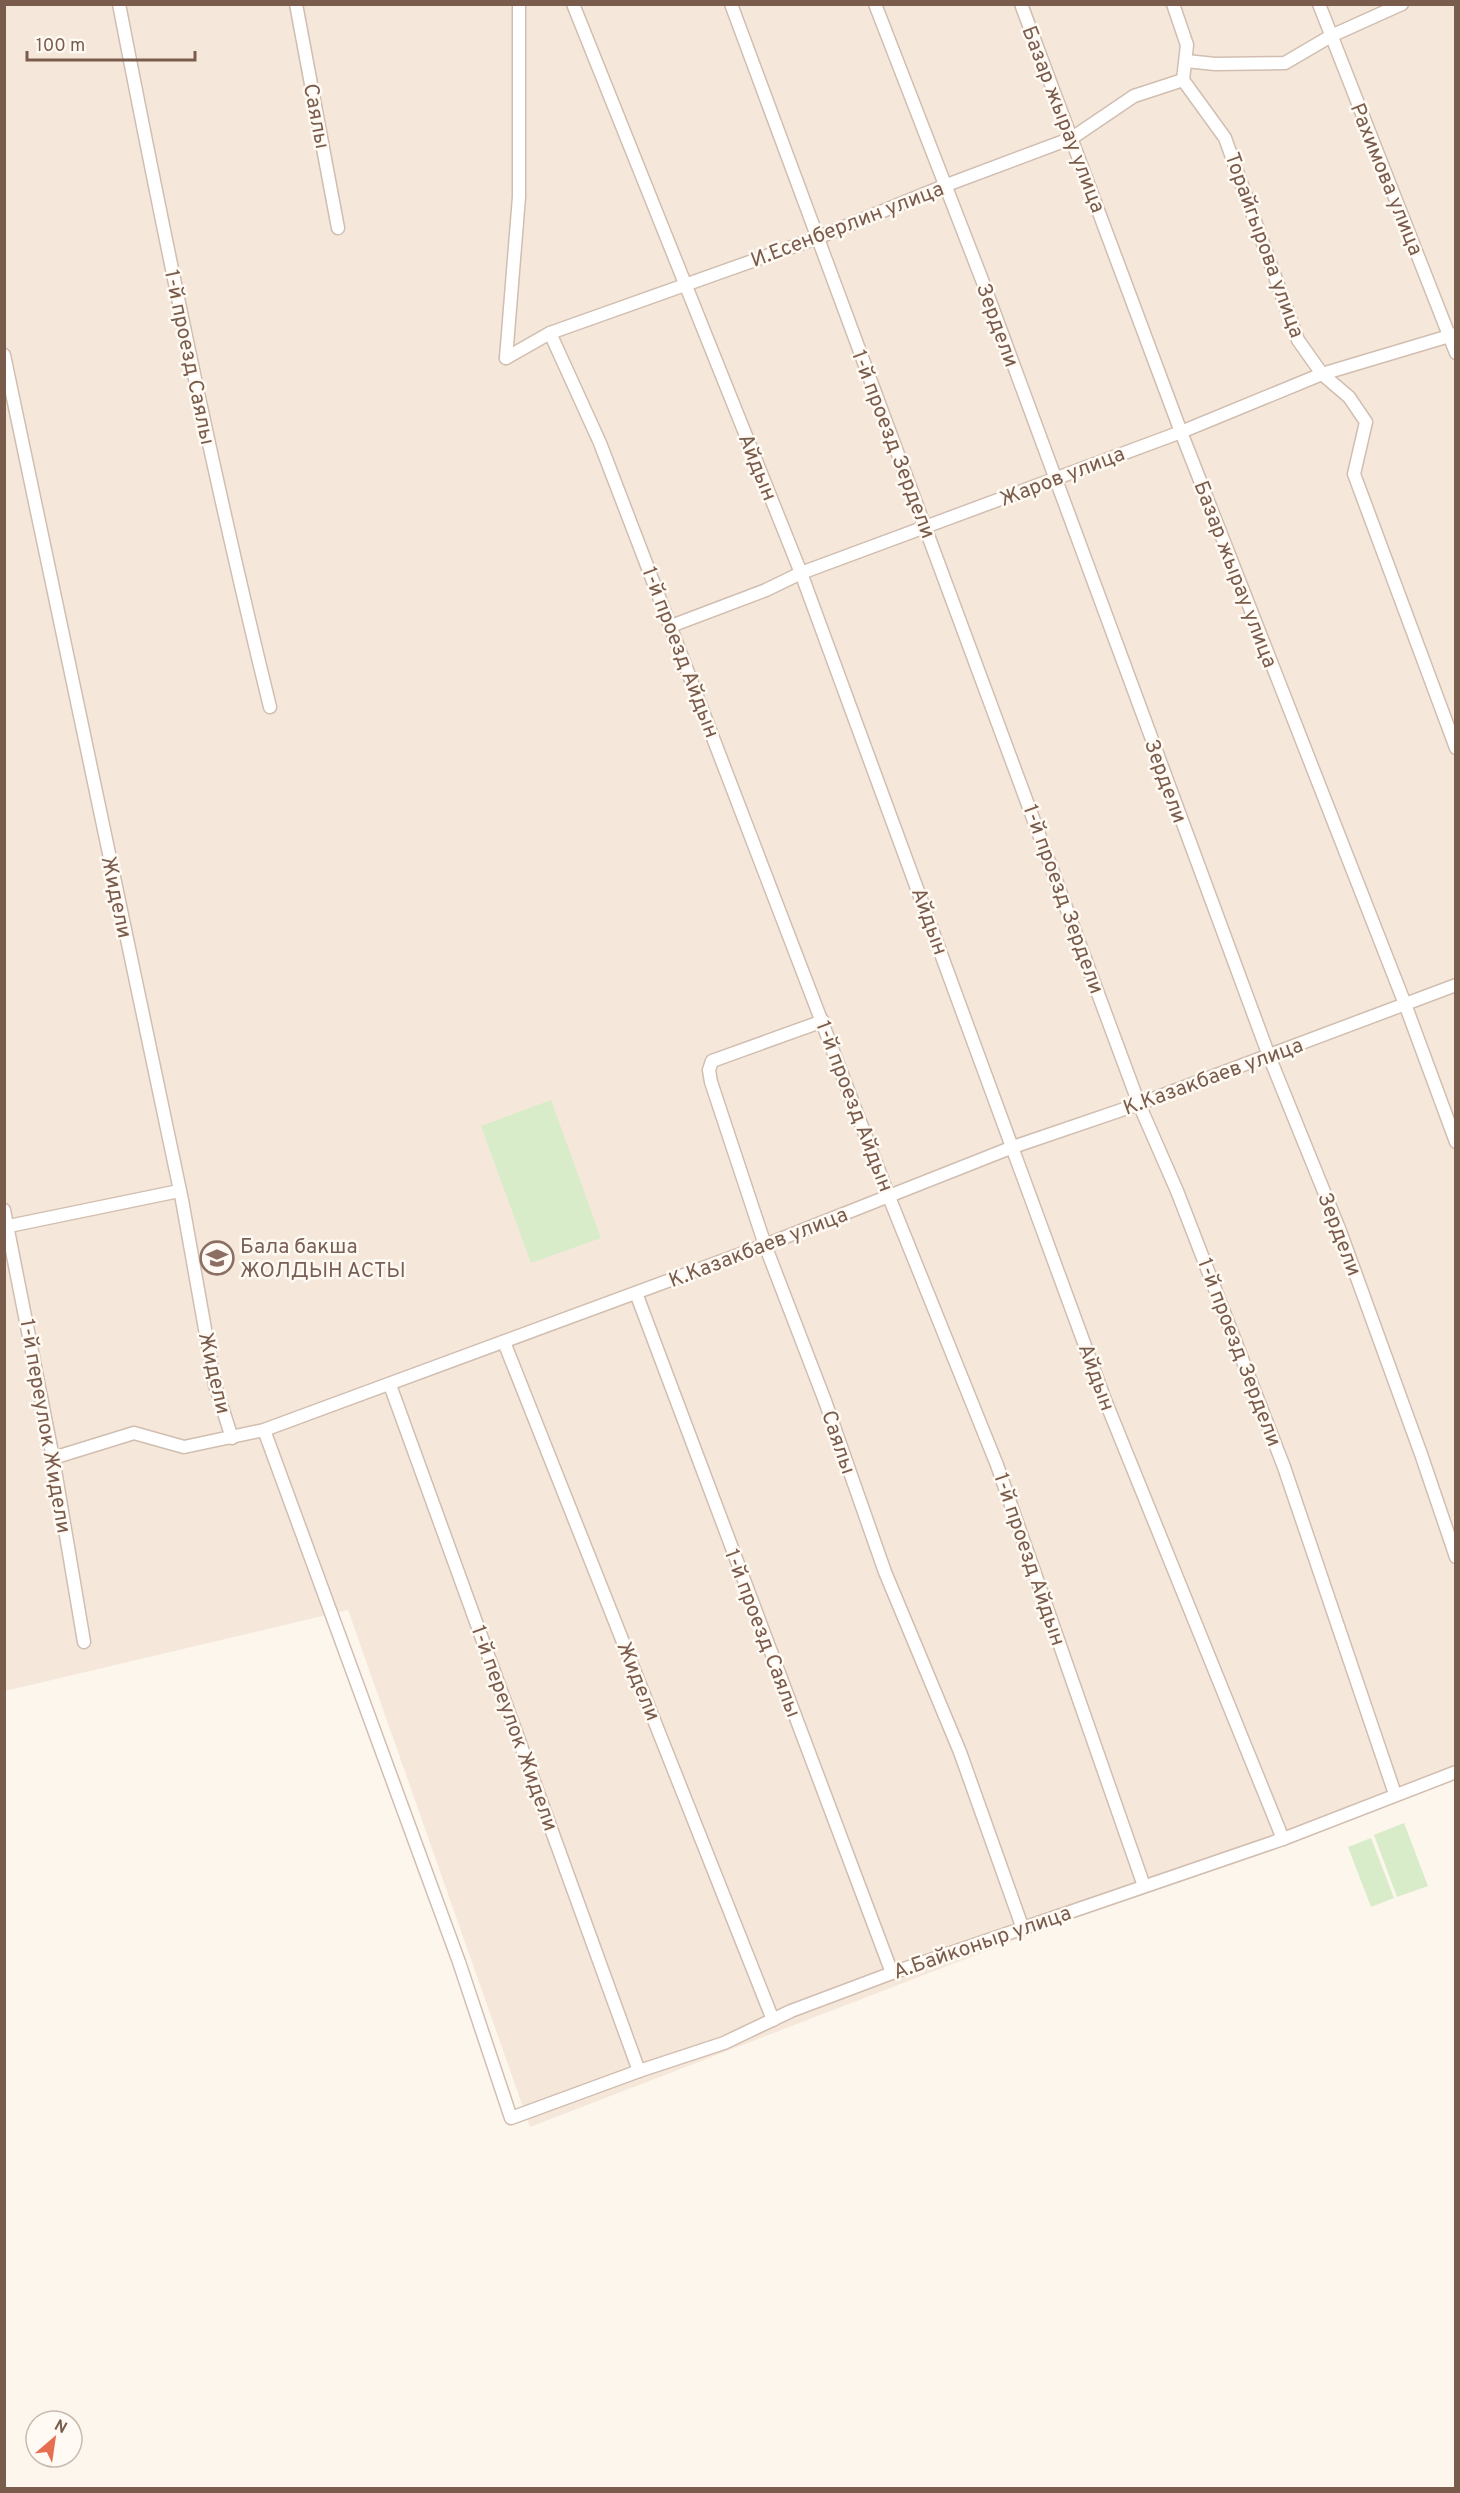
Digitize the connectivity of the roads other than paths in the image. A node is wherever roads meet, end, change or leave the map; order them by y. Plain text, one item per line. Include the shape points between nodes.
1 (119, 4) edge
2 (296, 4) edge
3 (519, 4) edge
4 (573, 4) edge
5 (731, 4) edge
6 (875, 4) edge
7 (1021, 4) edge
8 (1173, 4) edge
9 (1319, 4) edge
10 (1402, 4) edge
11 (1331, 36) junction
12 (1186, 61) junction
13 (1183, 80) junction
14 (1072, 138) junction
15 (944, 186) junction
16 (338, 228) dead end
17 (817, 238) junction
18 (684, 285) junction
19 (550, 333) junction
20 (1453, 335) edge
21 (1455, 353) edge
22 (4, 355) edge
23 (1322, 374) junction
24 (1181, 432) junction
25 (1054, 479) junction
26 (926, 528) junction
27 (801, 573) junction
28 (671, 626) junction
29 (270, 707) dead end
30 (1455, 748) edge
31 (1455, 985) edge
32 (1405, 1004) junction
33 (823, 1021) junction
34 (1269, 1056) junction
35 (1139, 1104) junction
36 (1455, 1142) edge
37 (1013, 1147) junction
38 (179, 1191) junction
39 (889, 1197) junction
40 (4, 1210) edge
41 (6, 1226) edge
42 (765, 1245) junction
43 (636, 1293) junction
44 (504, 1342) junction
45 (390, 1385) junction
46 (264, 1430) junction
47 (232, 1438) junction
48 (54, 1458) junction
49 (1455, 1557) edge
50 (84, 1642) dead end
51 (1455, 1772) edge
52 (1395, 1794) junction
53 (1283, 1839) junction
54 (1144, 1886) junction
55 (1023, 1929) junction
56 (892, 1973) junction
57 (773, 2020) junction
58 (639, 2071) junction

1 - 29 street, 1-й проезд Саялы via 170,262
2 - 16 street, Саялы
3 - 19 street, И.Есенберлин улица via 519,197 506,358
4 - 18 street, Айдын
5 - 17 street, 1-й проезд Зердели
6 - 15 street, Зердели
7 - 14 street, Базар жырау улица
8 - 12 street via 1187,45
9 - 11 street, Рахимова улица
10 - 11 street
11 - 12 street via 1285,63
11 - 20 street, Рахимова улица
12 - 13 street
13 - 14 street, И.Есенберлин улица via 1134,96
13 - 23 street, Торайгырова улица via 1225,138 1298,340
14 - 15 street, И.Есенберлин улица
14 - 24 street, Базар жырау улица
15 - 17 street, И.Есенберлин улица
15 - 25 street, Зердели
17 - 18 street, И.Есенберлин улица
17 - 26 street, 1-й проезд Зердели
18 - 19 street, И.Есенберлин улица
18 - 27 street, Айдын
19 - 28 street, 1-й проезд Айдын via 600,443
20 - 21 street, Рахимова улица
20 - 23 street, Жаров улица
22 - 38 street, Жидели
23 - 24 street, Жаров улица
23 - 30 street, Торайгырова улица via 1349,397 1366,422 1354,474
24 - 25 street, Жаров улица
24 - 32 street, Базар жырау улица
25 - 26 street, Жаров улица
25 - 34 street, Зердели
26 - 27 street, Жаров улица
26 - 35 street, 1-й проезд Зердели
27 - 28 street, Жаров улица
27 - 37 street, Айдын
28 - 33 street, 1-й проезд Айдын
31 - 32 street, К.Казакбаев улица
32 - 34 street, К.Казакбаев улица
32 - 36 street, Базар жырау улица
33 - 39 street, 1-й проезд Айдын
33 - 42 street, Саялы via 712,1061 709,1070
34 - 35 street, К.Казакбаев улица
34 - 49 street, Зердели via 1340,1232
35 - 37 street, К.Казакбаев улица
35 - 52 street, 1-й проезд Зердели via 1177,1191 1284,1467
37 - 39 street, К.Казакбаев улица
37 - 53 street, Айдын via 1105,1400
38 - 41 street
38 - 47 street, Жидели via 215,1385
39 - 42 street, К.Казакбаев улица
39 - 54 street, 1-й проезд Айдын via 997,1465
40 - 41 street, 1-й переулок Жидели
41 - 48 street, 1-й переулок Жидели
42 - 43 street, К.Казакбаев улица
42 - 55 street, Саялы via 885,1572 960,1752
43 - 44 street, К.Казакбаев улица
43 - 56 street, 1-й проезд Саялы
44 - 45 street, К.Казакбаев улица
44 - 57 street, Жидели
45 - 46 street, К.Казакбаев улица
45 - 58 street, 1-й переулок Жидели
46 - 47 street, К.Казакбаев улица
46 - 58 street, А.Байконыр улица via 459,1962 511,2118
47 - 48 street, К.Казакбаев улица via 184,1447 134,1433
48 - 50 street, 1-й переулок Жидели
51 - 52 street, А.Байконыр улица
52 - 53 street, А.Байконыр улица
53 - 54 street, А.Байконыр улица
54 - 55 street, А.Байконыр улица
55 - 56 street, А.Байконыр улица
56 - 57 street, А.Байконыр улица
57 - 58 street, А.Байконыр улица via 724,2043

